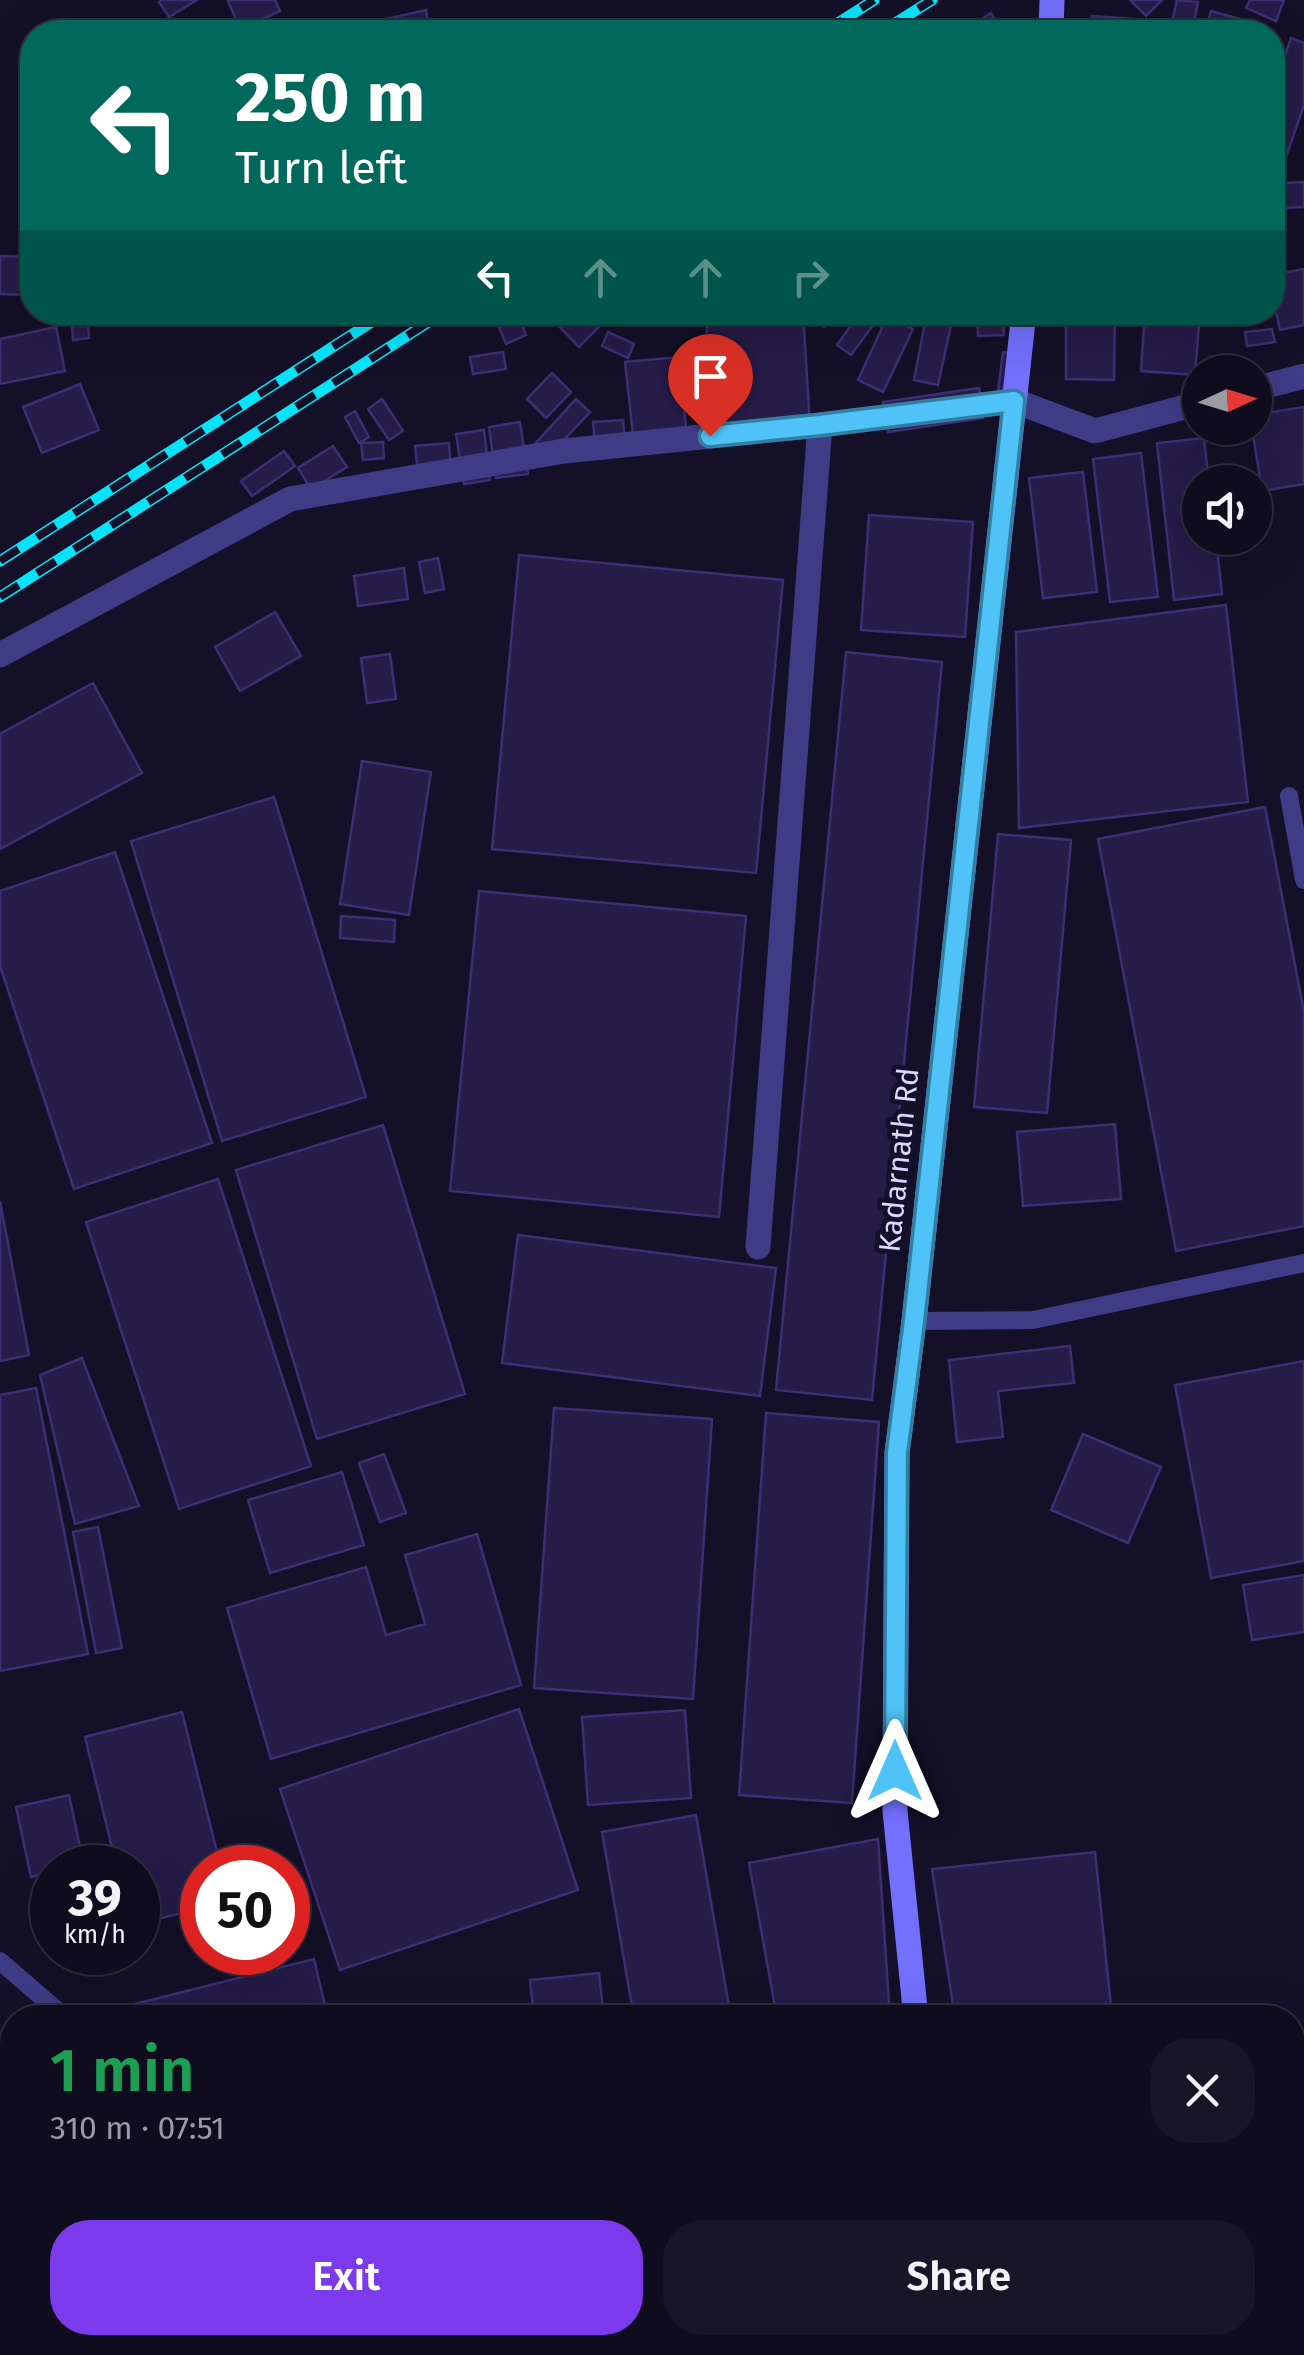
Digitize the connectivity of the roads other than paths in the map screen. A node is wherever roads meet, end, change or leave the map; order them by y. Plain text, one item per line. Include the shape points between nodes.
1 (1023, 325) edge
2 (1304, 376) edge
3 (1272, 384) edge
4 (1014, 401) junction
5 (1182, 408) edge
6 (820, 425) junction
7 (0, 655) edge
8 (1288, 796) dead end
9 (1304, 880) edge
10 (758, 1246) dead end
11 (1304, 1263) edge
12 (914, 1321) junction
13 (0, 1961) edge
14 (51, 2005) edge
15 (915, 2005) edge

1 - 4 main road, Kadarnath Rd
2 - 3 street
4 - 5 street via 1095,431
4 - 6 street
4 - 12 main road, Kadarnath Rd
6 - 7 street via 564,451 290,499
6 - 10 street
8 - 9 lane
11 - 12 lane via 1033,1320
12 - 15 main road, Kadarnath Rd via 897,1453 895,1810
13 - 14 lane

